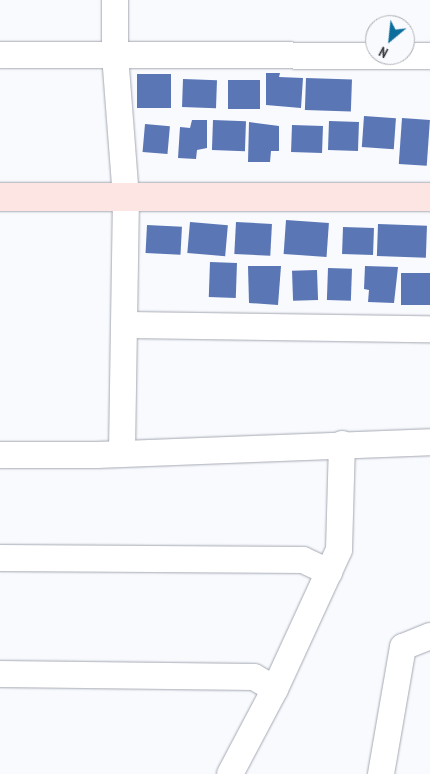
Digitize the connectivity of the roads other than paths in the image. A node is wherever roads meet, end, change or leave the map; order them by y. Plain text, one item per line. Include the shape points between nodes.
1 (115, 0) edge
2 (0, 55) edge
3 (115, 56) junction
4 (430, 56) edge
5 (0, 197) edge
6 (126, 197) junction
7 (430, 197) edge
8 (125, 325) junction
9 (430, 328) edge
10 (430, 442) edge
11 (342, 444) junction
12 (122, 453) junction
13 (0, 455) edge
14 (0, 558) edge
15 (329, 572) junction
16 (430, 636) edge
17 (0, 674) edge
18 (275, 689) junction
19 (230, 774) edge
20 (381, 774) edge

1 - 3 street
2 - 3 street
3 - 4 street
3 - 6 street
5 - 6 street
6 - 7 street
6 - 8 street
8 - 9 street
8 - 12 street
10 - 11 street
11 - 12 street
11 - 15 street via 339,550
12 - 13 street
14 - 15 street via 303,560
15 - 18 street
16 - 20 street via 403,647
17 - 18 street via 254,677
18 - 19 street

